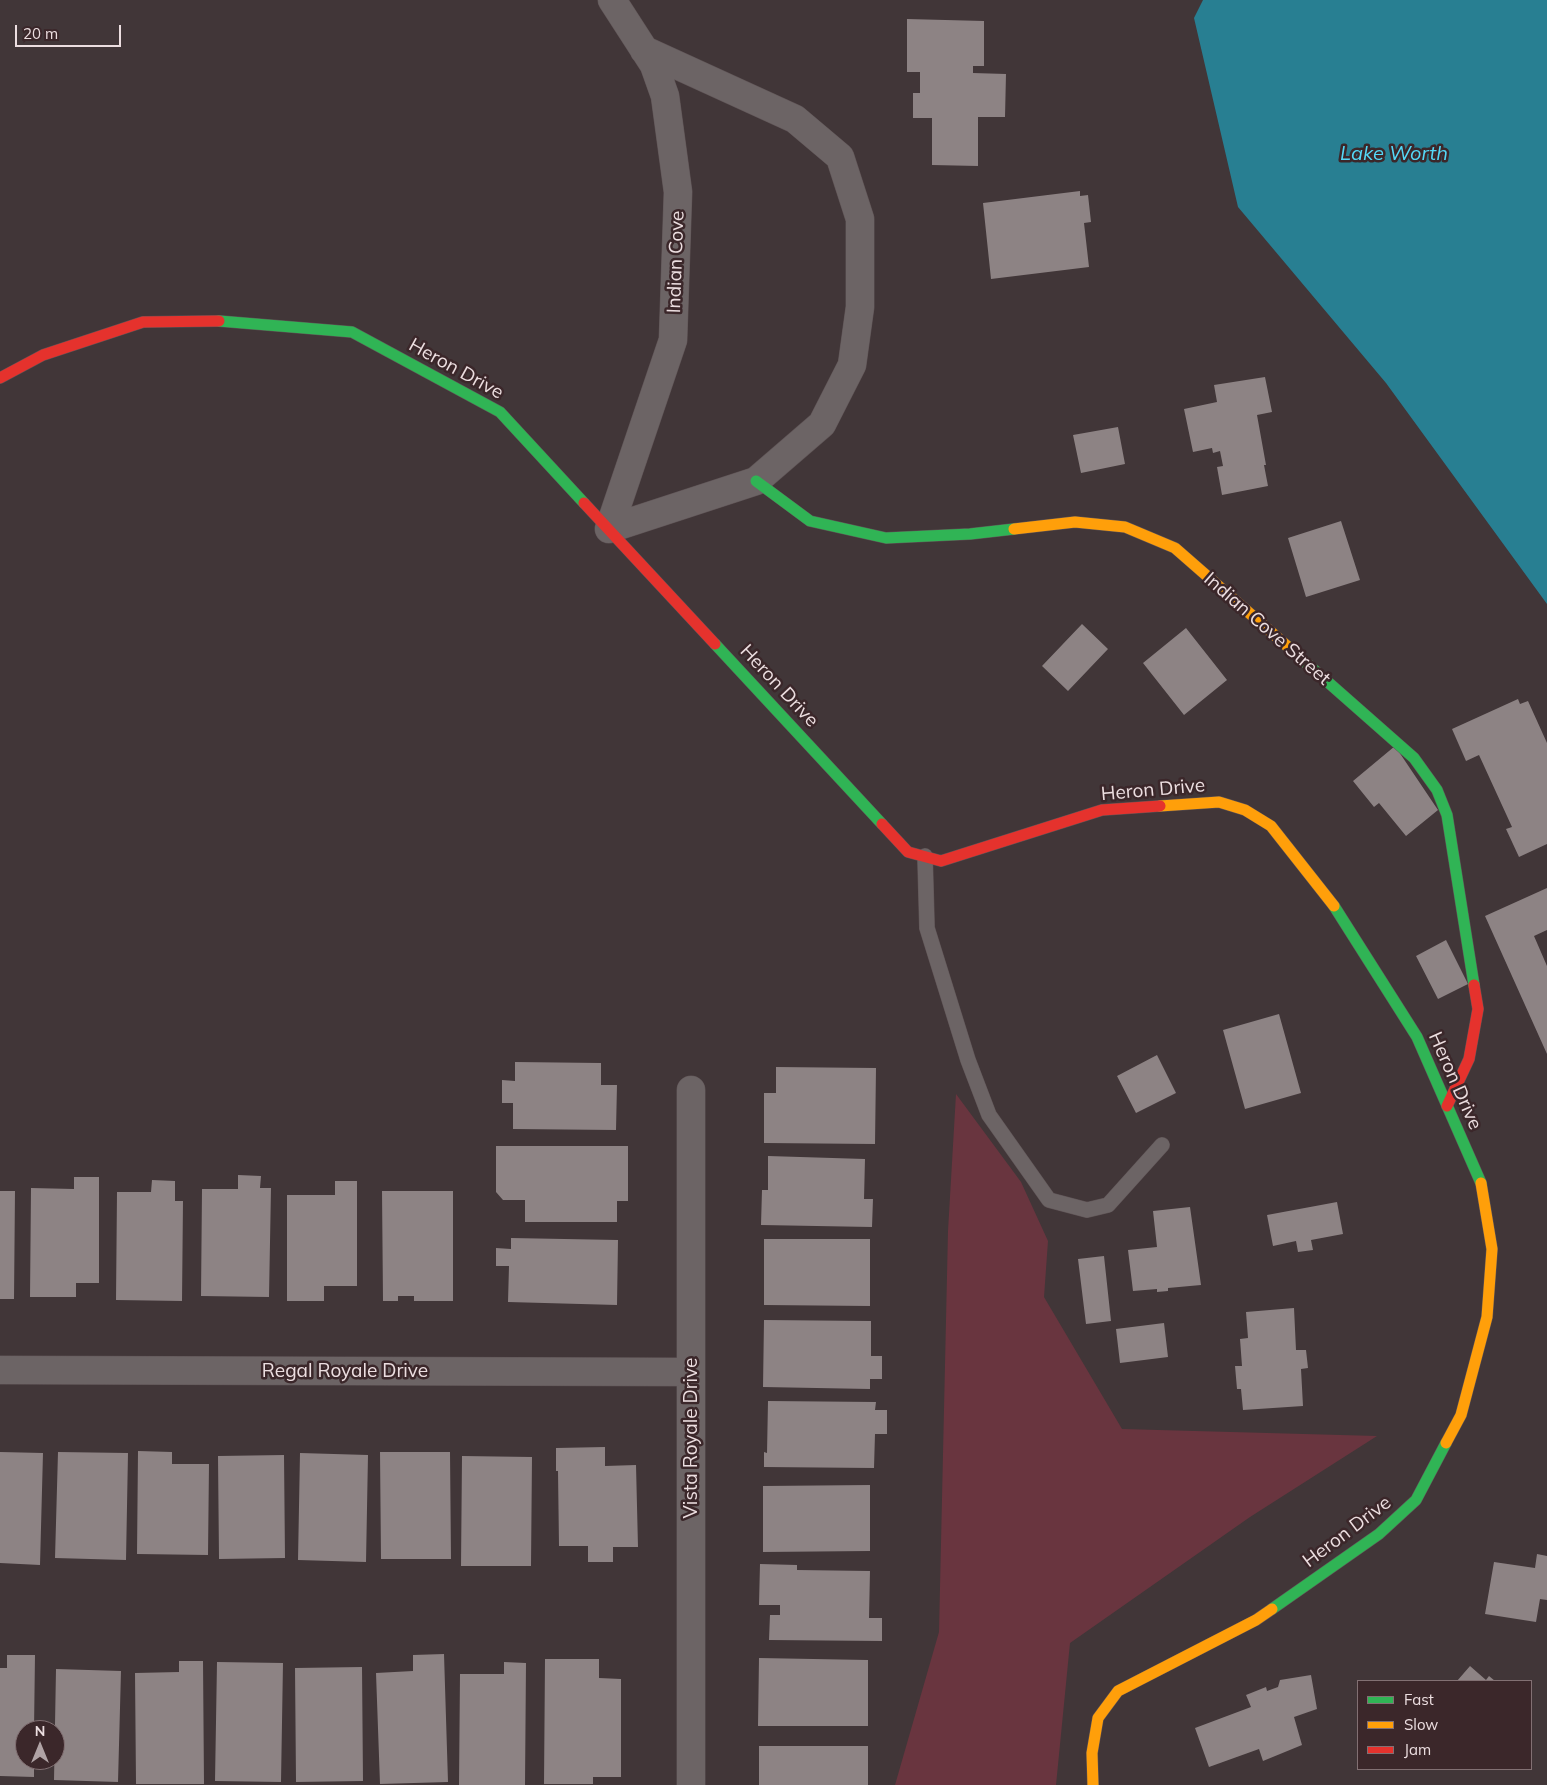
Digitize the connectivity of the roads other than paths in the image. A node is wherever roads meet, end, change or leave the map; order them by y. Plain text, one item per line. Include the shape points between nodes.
1 (612, 0) edge
2 (644, 50) junction
3 (0, 378) edge
4 (756, 481) junction
5 (609, 529) junction
6 (925, 856) junction
7 (690, 1090) dead end
8 (1447, 1106) junction
9 (1162, 1145) dead end
10 (0, 1370) edge
11 (690, 1372) junction
12 (690, 1785) edge
13 (1093, 1785) edge

1 - 2 street, Indian Cove
2 - 4 street via 795,119 840,157 860,219 860,307 852,364 822,424
2 - 5 street, Indian Cove via 654,65 665,96 678,192 673,340
3 - 5 street, Heron Drive via 43,355 143,322 208,320 352,332 500,412
4 - 5 street
4 - 8 street, Indian Cove Street via 810,521 886,538 970,534 1075,522 1126,527 1175,548 1414,758 1437,790 1447,815 1478,1009 1469,1059
5 - 6 street, Heron Drive via 908,852
6 - 8 street, Heron Drive via 941,861 1102,810 1219,802 1245,810 1271,826 1338,911 1417,1037
6 - 9 lane via 928,928 968,1060 989,1114 1049,1200 1087,1210 1108,1205
7 - 11 street, Vista Royale Drive
8 - 13 street, Heron Drive via 1482,1186 1492,1249 1487,1317 1461,1415 1416,1500 1379,1534 1256,1620 1118,1692 1098,1718 1092,1753
10 - 11 street, Regal Royale Drive
11 - 12 street, Vista Royale Drive

